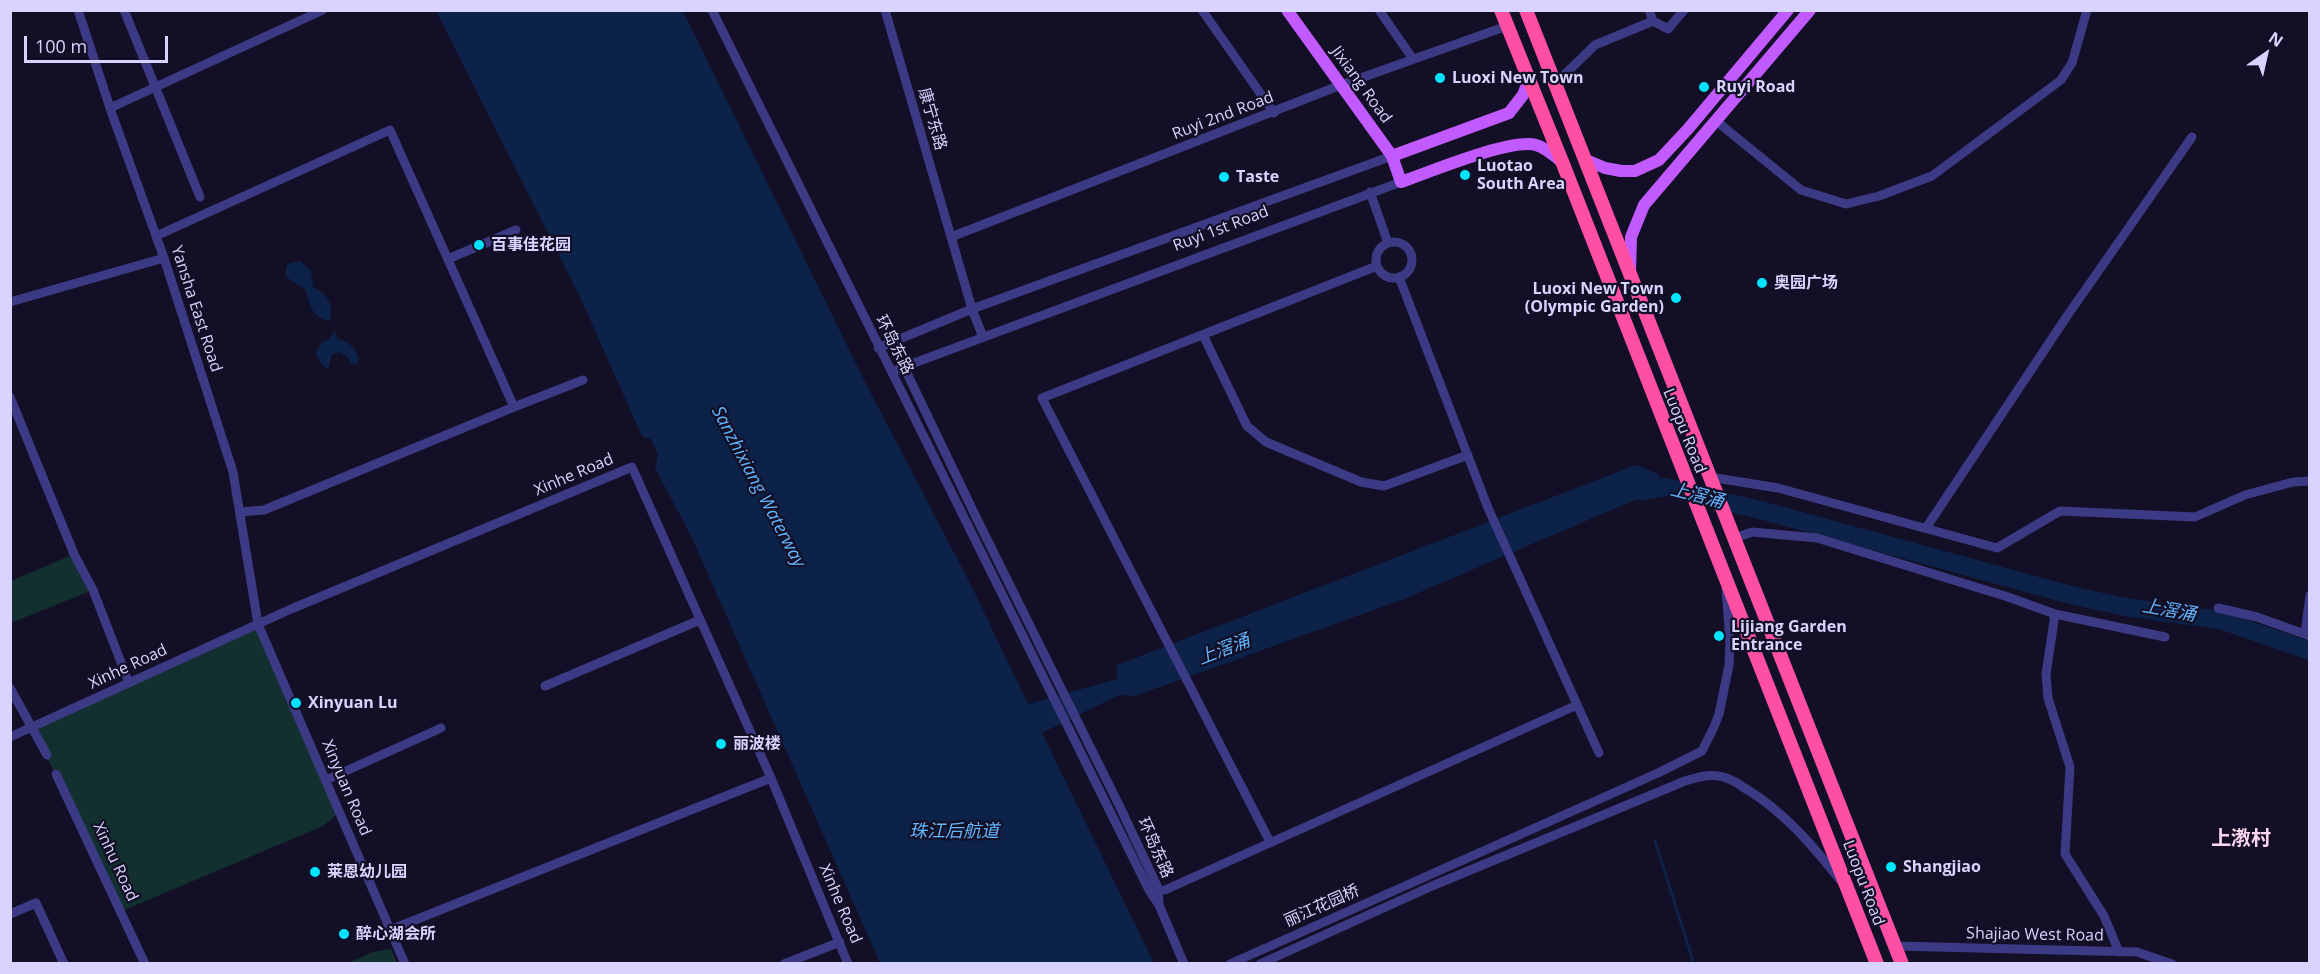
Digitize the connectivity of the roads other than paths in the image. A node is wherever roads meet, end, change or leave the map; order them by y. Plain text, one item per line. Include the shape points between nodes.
1 (78, 10) edge
2 (124, 10) edge
3 (323, 10) edge
4 (712, 10) edge
5 (896, 10) edge
6 (1202, 10) edge
7 (1287, 10) edge
8 (1379, 10) edge
9 (1501, 10) edge
10 (1528, 10) edge
11 (1649, 10) edge
12 (1684, 10) edge
13 (1788, 10) edge
14 (1810, 10) edge
15 (2087, 10) edge
16 (885, 12) edge
17 (1653, 21) junction
18 (1507, 26) junction
19 (1413, 59) junction
20 (1529, 79) junction
21 (1556, 83) junction
22 (1341, 85) junction
23 (157, 87) junction
24 (110, 108) junction
25 (1274, 113) junction
26 (1715, 120) junction
27 (2192, 137) dead end
28 (1392, 156) junction
29 (1586, 160) junction
30 (1563, 164) junction
31 (1401, 182) junction
32 (1370, 192) junction
33 (200, 198) dead end
34 (516, 230) dead end
35 (156, 236) junction
36 (951, 237) junction
37 (1388, 243) junction
38 (164, 258) junction
39 (448, 259) junction
40 (1377, 266) junction
41 (1630, 272) junction
42 (1399, 277) junction
43 (10, 302) edge
44 (972, 309) junction
45 (1203, 335) junction
46 (983, 336) junction
47 (892, 342) junction
48 (878, 348) junction
49 (904, 366) junction
50 (891, 372) junction
51 (583, 381) dead end
52 (10, 397) edge
53 (514, 407) junction
54 (1468, 455) junction
55 (1710, 477) junction
56 (2310, 481) edge
57 (240, 512) junction
58 (1926, 528) junction
59 (1735, 538) junction
60 (1725, 580) junction
61 (2310, 595) edge
62 (2218, 608) dead end
63 (2055, 614) junction
64 (700, 620) junction
65 (258, 624) junction
66 (2307, 635) edge
67 (2165, 637) dead end
68 (129, 683) junction
69 (545, 686) dead end
70 (10, 688) edge
71 (1577, 705) junction
72 (32, 727) junction
73 (441, 728) dead end
74 (10, 737) edge
75 (1599, 753) dead end
76 (47, 755) dead end
77 (56, 774) dead end
78 (771, 777) junction
79 (326, 780) junction
80 (1270, 842) junction
81 (1165, 890) dead end
82 (1849, 890) junction
83 (1159, 905) junction
84 (10, 914) edge
85 (390, 930) junction
86 (840, 942) junction
87 (1896, 946) junction
88 (2120, 952) junction
89 (64, 963) edge
90 (145, 963) edge
91 (405, 963) edge
92 (784, 963) edge
93 (848, 963) edge
94 (1184, 963) edge
95 (1230, 963) edge
96 (1260, 963) edge
97 (1877, 963) edge
98 (1902, 963) edge
99 (2172, 963) edge

1 - 24 street, Yansha East Road
2 - 23 street
3 - 23 street
4 - 48 street, 环岛东路
5 - 16 street
6 - 25 street
7 - 22 main road, Jixiang Road
8 - 19 street
9 - 18 highway, Luopu Road
10 - 21 highway, Luopu Road
11 - 17 street
12 - 17 street via 1668,29
13 - 29 main road via 1659,160 1635,171 1605,168
14 - 26 main road
15 - 26 street via 2072,63 2061,80 1932,176 1879,196 1846,204 1801,190
16 - 36 street, 康宁东路
17 - 21 street via 1595,45
18 - 19 street, Ruyi 2nd Road
18 - 20 highway, Luopu Road
19 - 22 street, Ruyi 2nd Road
20 - 28 main road, Ruyi 1st Road via 1509,113
20 - 30 highway, Luopu Road
21 - 29 highway, Luopu Road
22 - 25 street, Ruyi 2nd Road
22 - 28 main road, Jixiang Road
23 - 24 street
23 - 33 street
24 - 35 street, Yansha East Road
25 - 36 street, Ruyi 2nd Road
26 - 41 main road via 1644,205 1631,237
27 - 58 street
28 - 31 main road, Jixiang Road
28 - 44 street, Ruyi 1st Road
29 - 41 highway, Luopu Road
30 - 31 main road, Ruyi 1st Road via 1536,145 1513,144
30 - 60 highway, Luopu Road
31 - 32 street, Ruyi 1st Road
32 - 37 street
32 - 46 street, Ruyi 1st Road
34 - 39 street
35 - 38 street, Yansha East Road
35 - 39 street via 390,130
36 - 44 street, 康宁东路
37 - 40 street via 1377,252
37 - 42 street via 1401,244 1410,254 1410,268
38 - 43 street
38 - 57 street, Yansha East Road via 233,472
39 - 53 street
40 - 42 street via 1386,276
40 - 45 street
41 - 55 highway, Luopu Road
42 - 54 street
44 - 46 street, 康宁东路
44 - 47 street, Ruyi 1st Road
45 - 54 street via 1247,426 1266,442 1361,482 1384,486
45 - 80 street via 1042,398
46 - 49 street, Ruyi 1st Road
47 - 48 street, Ruyi 1st Road
47 - 49 street, 环岛东路
48 - 50 street, 环岛东路
49 - 50 street, Ruyi 1st Road
49 - 83 street, 环岛东路 via 1158,888
50 - 83 street, 环岛东路
51 - 53 street
52 - 68 street
53 - 57 street via 264,510
54 - 71 street via 1492,518
55 - 58 street via 1778,488
55 - 59 highway, Luopu Road
56 - 58 street via 2245,495 2195,518 2060,511 1997,548
57 - 65 street, Yansha East Road
59 - 63 street via 1752,532 1817,538
59 - 87 highway, Luopu Road
60 - 82 highway, Luopu Road
60 - 95 street, 丽江花园桥 via 1729,665 1719,714 1702,751
61 - 66 street
62 - 66 street
63 - 67 street
63 - 88 street via 2046,674 2048,698 2070,767 2066,854 2104,916
64 - 65 street, Xinhe Road via 632,467
64 - 69 street
64 - 78 street, Xinhe Road
65 - 68 street, Xinhe Road
65 - 79 street, Xinyuan Road
68 - 72 street, Xinhe Road
70 - 72 street
71 - 75 street
71 - 80 street
72 - 74 street, Xinhe Road
72 - 76 street
73 - 79 street
77 - 90 street, Xinhu Road
78 - 85 street
78 - 86 street, Xinhe Road
79 - 85 street, Xinyuan Road
80 - 81 street
82 - 96 street, 丽江花园桥 via 1773,807 1733,781 1718,776 1701,777 1432,886
82 - 97 highway, Luopu Road
83 - 94 street
84 - 89 street via 36,903
85 - 91 street, Xinyuan Road
86 - 92 street
86 - 93 street, Xinhe Road
87 - 88 street, Shajiao West Road
87 - 98 highway, Luopu Road
88 - 99 street, Shajiao West Road via 2137,952

